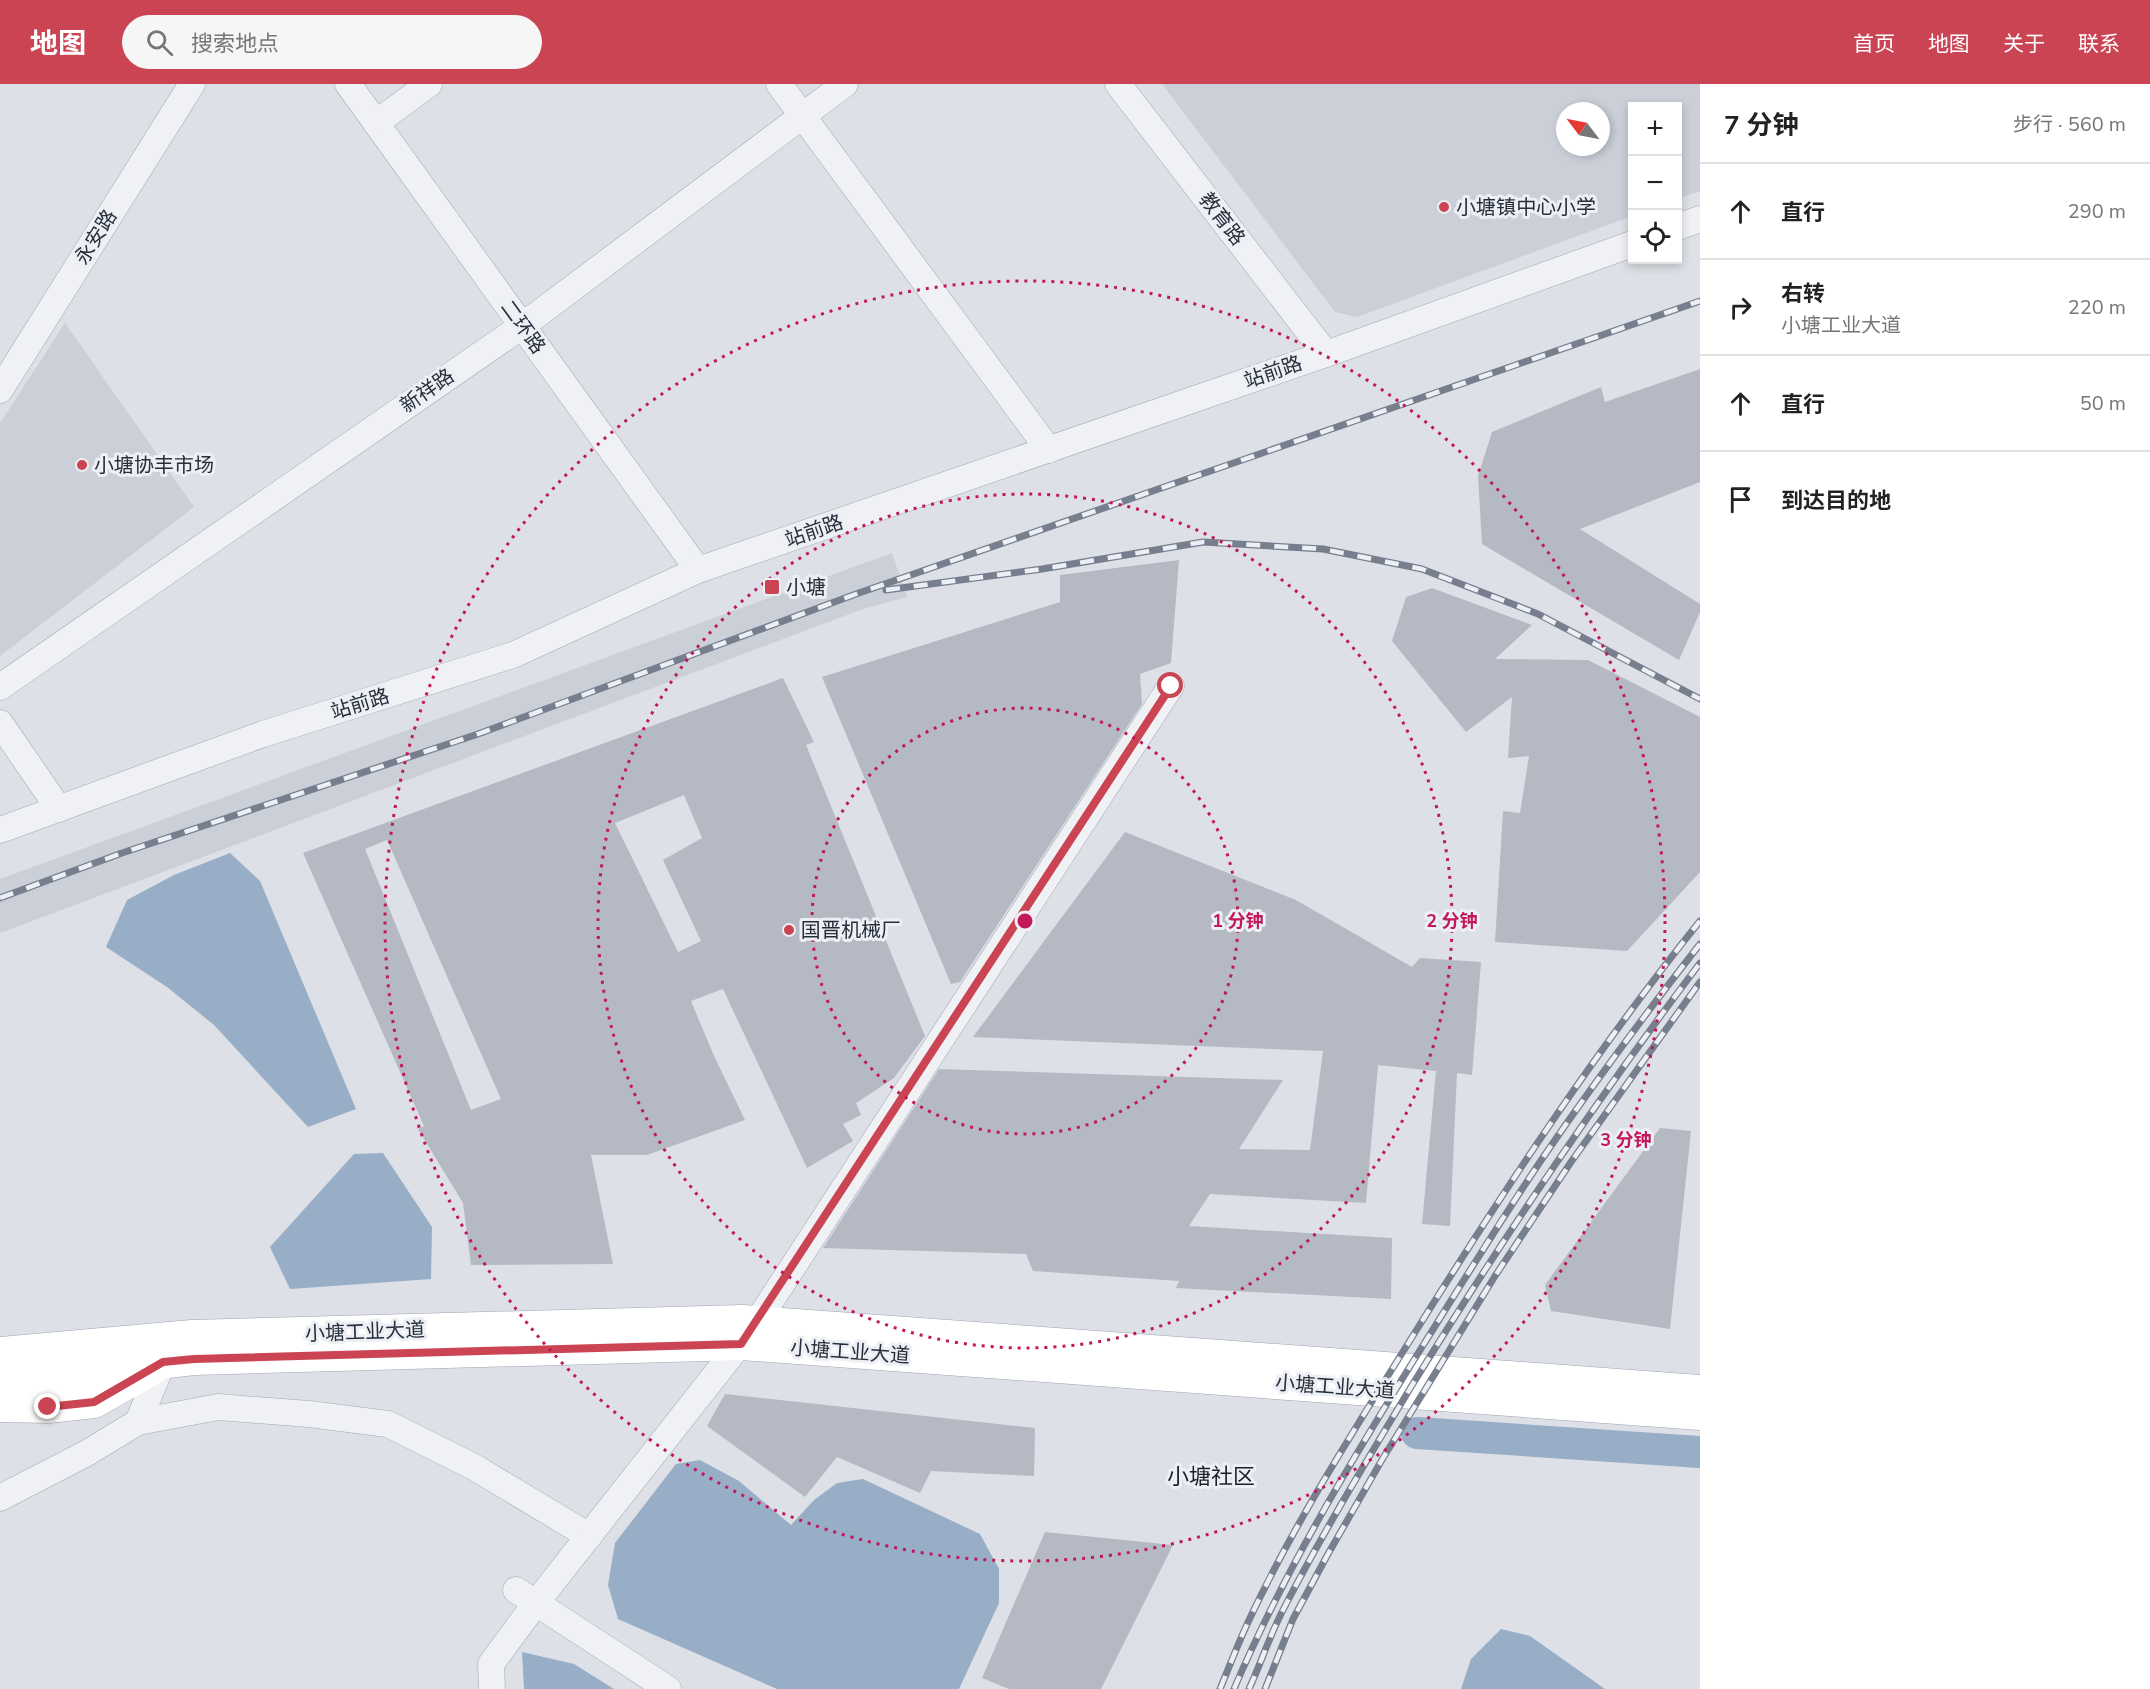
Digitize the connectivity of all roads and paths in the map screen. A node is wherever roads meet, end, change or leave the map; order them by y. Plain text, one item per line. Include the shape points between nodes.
1 (192, 84) edge
2 (348, 84) edge
3 (429, 84) edge
4 (779, 84) edge
5 (845, 84) edge
6 (1118, 84) edge
7 (802, 116) junction
8 (376, 123) junction
9 (1700, 219) edge
10 (1682, 225) edge
11 (1628, 245) edge
12 (522, 326) junction
13 (1326, 354) junction
14 (0, 390) edge
15 (1049, 450) junction
16 (698, 570) junction
17 (1171, 686) dead end
18 (0, 687) edge
19 (0, 723) edge
20 (59, 809) junction
21 (0, 830) edge
22 (749, 1333) junction
23 (0, 1341) edge
24 (58, 1348) junction
25 (0, 1353) edge
26 (163, 1362) junction
27 (0, 1381) edge
28 (1700, 1392) edge
29 (0, 1406) edge
30 (1700, 1414) edge
31 (138, 1422) junction
32 (0, 1498) edge
33 (589, 1536) junction
34 (526, 1597) junction
35 (492, 1689) edge
36 (668, 1689) edge

1 - 14 street, 永安路
2 - 8 street, 二环路
3 - 8 street
4 - 7 street
5 - 7 street, 新祥路
6 - 13 street, 教育路
7 - 12 street, 新祥路
7 - 15 street
8 - 12 street, 二环路
9 - 10 street
11 - 13 street, 站前路
12 - 16 street, 二环路
12 - 18 street, 新祥路
13 - 15 street, 站前路
15 - 16 street, 站前路
16 - 20 street, 站前路 via 513,656 263,734
17 - 22 street
19 - 20 street
20 - 21 street, 站前路
22 - 24 main road, 小塘工业大道 via 192,1336
22 - 26 main road, 小塘工业大道
22 - 28 main road, 小塘工业大道
22 - 30 main road, 小塘工业大道
22 - 33 street
23 - 24 main road
24 - 25 main road, 小塘工业大道
26 - 27 main road, 小塘工业大道
26 - 29 main road via 94,1402 48,1407
26 - 31 street
31 - 32 street
31 - 33 street via 218,1407 388,1424 474,1467
33 - 34 street
34 - 35 street via 491,1664
34 - 36 street

